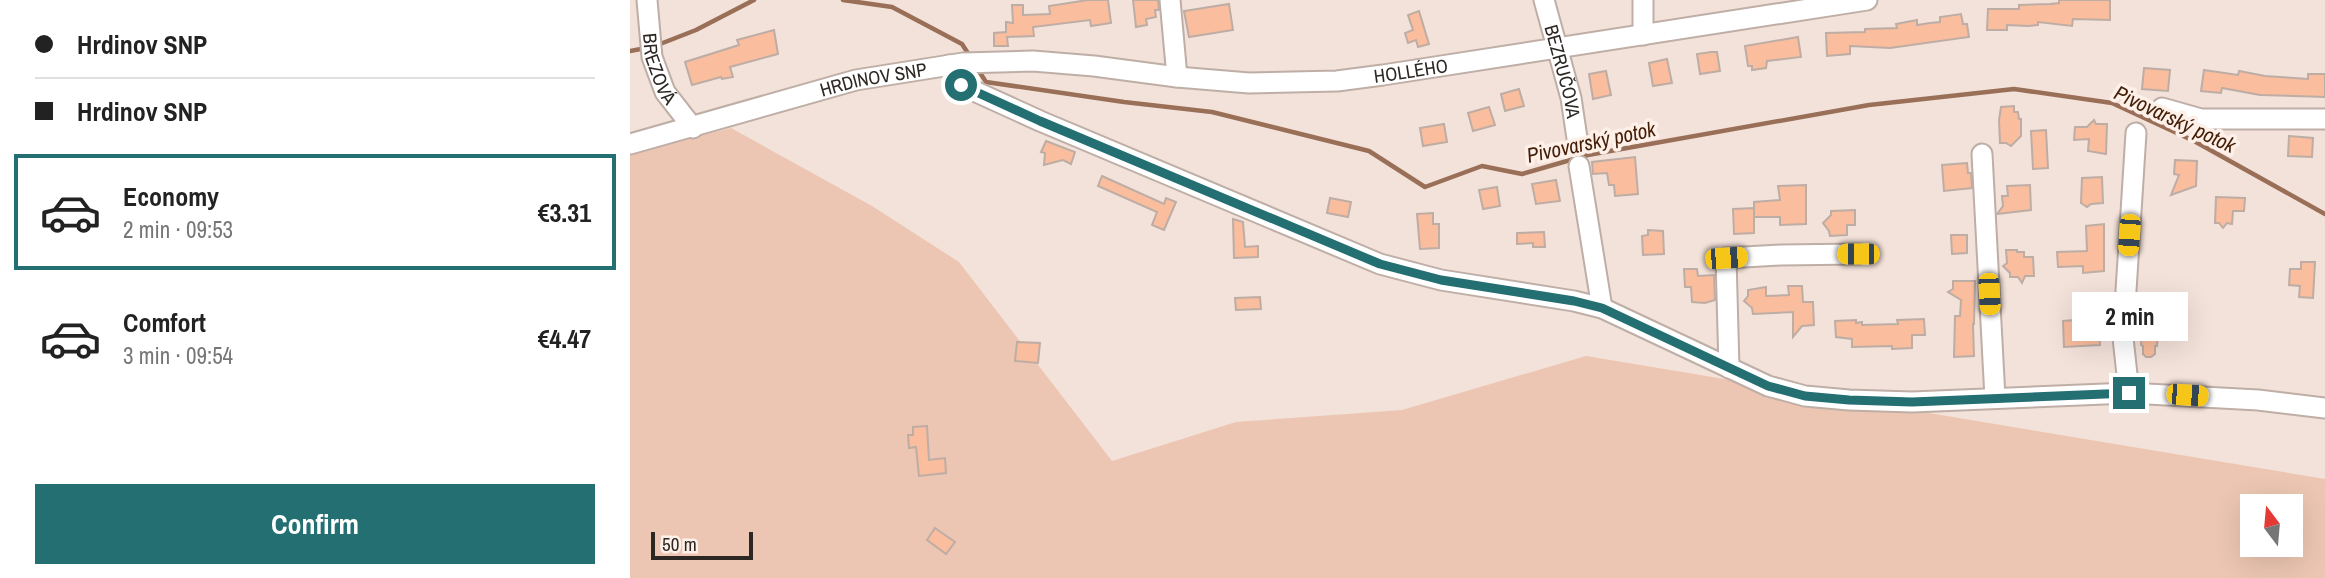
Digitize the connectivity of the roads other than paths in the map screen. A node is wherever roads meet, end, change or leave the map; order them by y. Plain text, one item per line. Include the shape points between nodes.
1 (647, 0) edge
2 (1170, 0) edge
3 (1544, 0) edge
4 (1643, 0) edge
5 (1867, 0) edge
6 (1743, 10) edge
7 (1643, 35) junction
8 (1558, 48) junction
9 (965, 64) junction
10 (1177, 77) junction
11 (2162, 108) dead end
12 (2325, 118) edge
13 (693, 128) junction
14 (2136, 132) dead end
15 (630, 144) edge
16 (1578, 145) dead end
17 (1982, 154) dead end
18 (1579, 166) dead end
19 (1858, 254) dead end
20 (1602, 308) junction
21 (1729, 368) junction
22 (2129, 393) junction
23 (1995, 398) junction
24 (2325, 408) edge

1 - 13 street, BREZOVÁ via 651,49 664,92
2 - 10 street
3 - 8 street, BEZRUČOVA
4 - 7 street
5 - 6 street, HOLLÉHO
6 - 7 street, HOLLÉHO
7 - 8 street, HOLLÉHO
8 - 10 street, HOLLÉHO via 1336,80 1249,83
8 - 16 street, BEZRUČOVA
9 - 10 street, HOLLÉHO via 1033,61
9 - 13 street, HRDINOV SNP via 856,80
9 - 20 street, HRDINOV SNP via 961,85 1380,264 1441,280
11 - 12 street via 2201,119
13 - 15 street, HRDINOV SNP
14 - 22 street via 2123,338
17 - 23 street
18 - 20 street
19 - 21 street via 1726,258
20 - 21 street, HRDINOV SNP
21 - 23 street, HRDINOV SNP via 1805,396 1912,402
22 - 23 street, HRDINOV SNP
22 - 24 street, HRDINOV SNP

